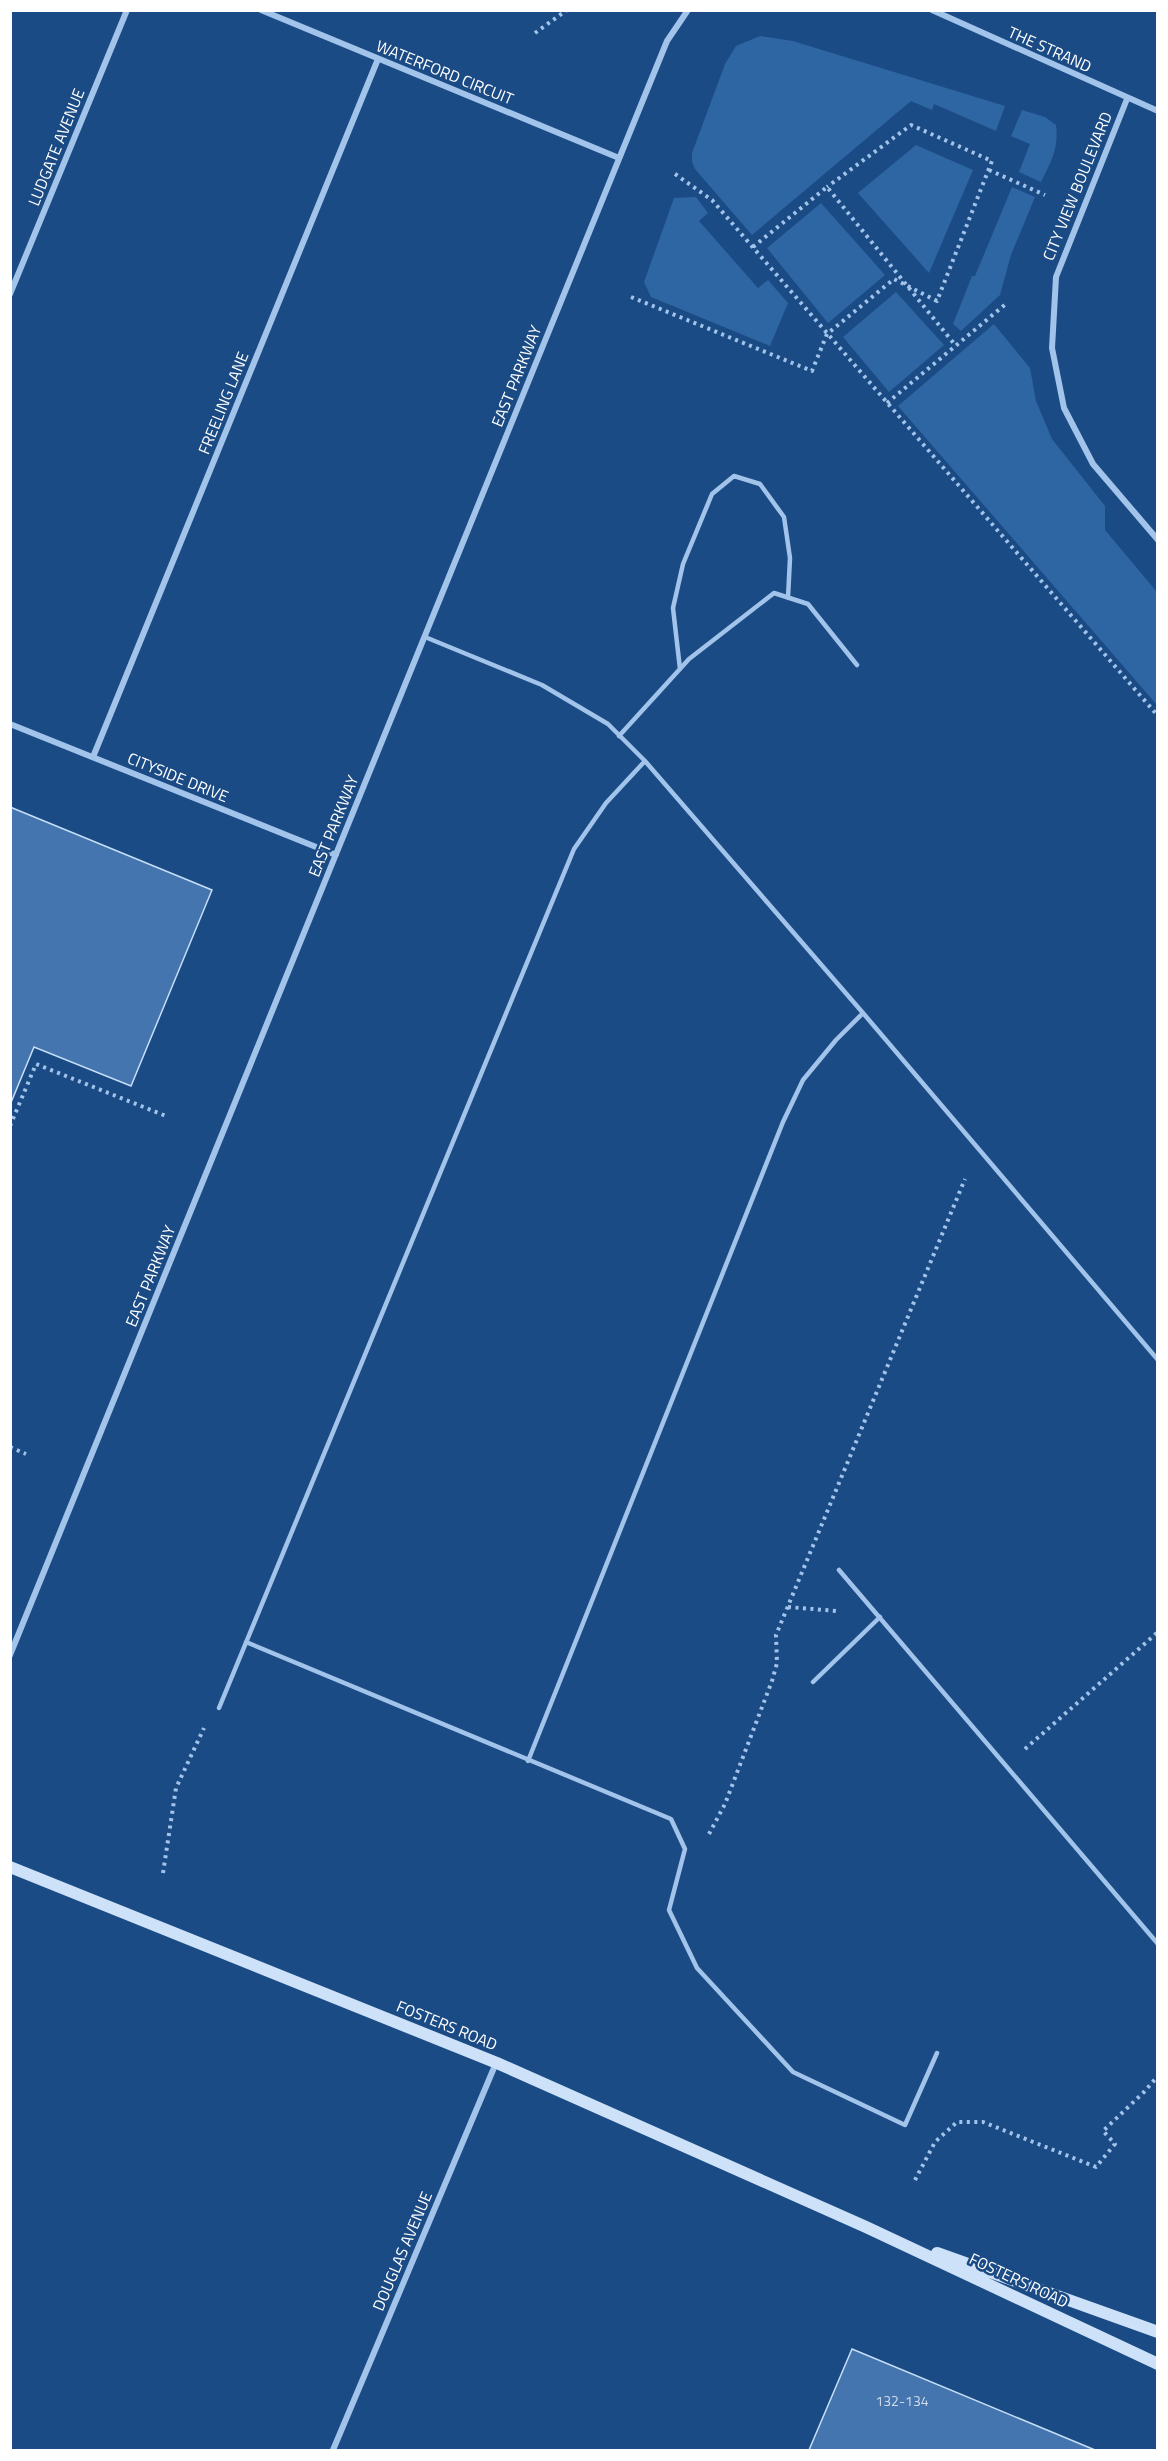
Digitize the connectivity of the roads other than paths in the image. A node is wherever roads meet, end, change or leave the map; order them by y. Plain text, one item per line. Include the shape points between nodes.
1 (127, 10) edge
2 (261, 10) edge
3 (688, 10) edge
4 (932, 10) edge
5 (378, 59) junction
6 (1127, 99) junction
7 (1158, 111) edge
8 (620, 158) junction
9 (10, 294) edge
10 (1158, 540) edge
11 (788, 598) junction
12 (425, 637) junction
13 (857, 665) dead end
14 (680, 669) junction
15 (10, 724) edge
16 (619, 736) junction
17 (93, 757) junction
18 (645, 761) junction
19 (336, 855) junction
20 (863, 1013) junction
21 (1158, 1360) edge
22 (839, 1570) dead end
23 (880, 1617) junction
24 (246, 1642) junction
25 (10, 1655) edge
26 (813, 1682) dead end
27 (219, 1708) road end
28 (528, 1761) junction
29 (10, 1867) edge
30 (1158, 1944) edge
31 (937, 2053) dead end
32 (497, 2063) junction
33 (866, 2227) junction
34 (1158, 2332) edge
35 (1158, 2364) edge
36 (333, 2451) edge

1 - 9 street, LUDGATE AVENUE
2 - 5 street, WATERFORD CIRCUIT
3 - 8 street, EAST PARKWAY via 667,41
4 - 6 street, THE STRAND
5 - 8 street, WATERFORD CIRCUIT
5 - 17 street, FREELING LANE
6 - 7 street, THE STRAND
6 - 10 street, CITY VIEW BOULEVARD via 1056,277 1052,348 1064,408 1093,464
8 - 12 street, EAST PARKWAY
11 - 13 lane via 808,604
11 - 14 lane via 774,593
11 - 14 lane via 790,558 784,517 760,484 734,476 712,494 683,564 673,608
12 - 16 lane via 542,685 608,724
12 - 19 street, EAST PARKWAY
14 - 16 lane
15 - 17 street, CITYSIDE DRIVE
16 - 18 lane
17 - 19 street, CITYSIDE DRIVE
18 - 20 lane
18 - 24 lane via 606,802 574,849
19 - 25 street, EAST PARKWAY
20 - 21 lane
20 - 28 lane via 803,1080 783,1122
22 - 23 lane
23 - 26 lane
23 - 30 lane
24 - 27 lane
24 - 28 lane
28 - 31 lane via 671,1819 685,1849 669,1910 697,1968 793,2072 905,2125
29 - 32 main road, FOSTERS ROAD
32 - 33 main road, FOSTERS ROAD
32 - 36 street, DOUGLAS AVENUE
33 - 34 main road, FOSTERS ROAD
33 - 35 main road, FOSTERS ROAD

